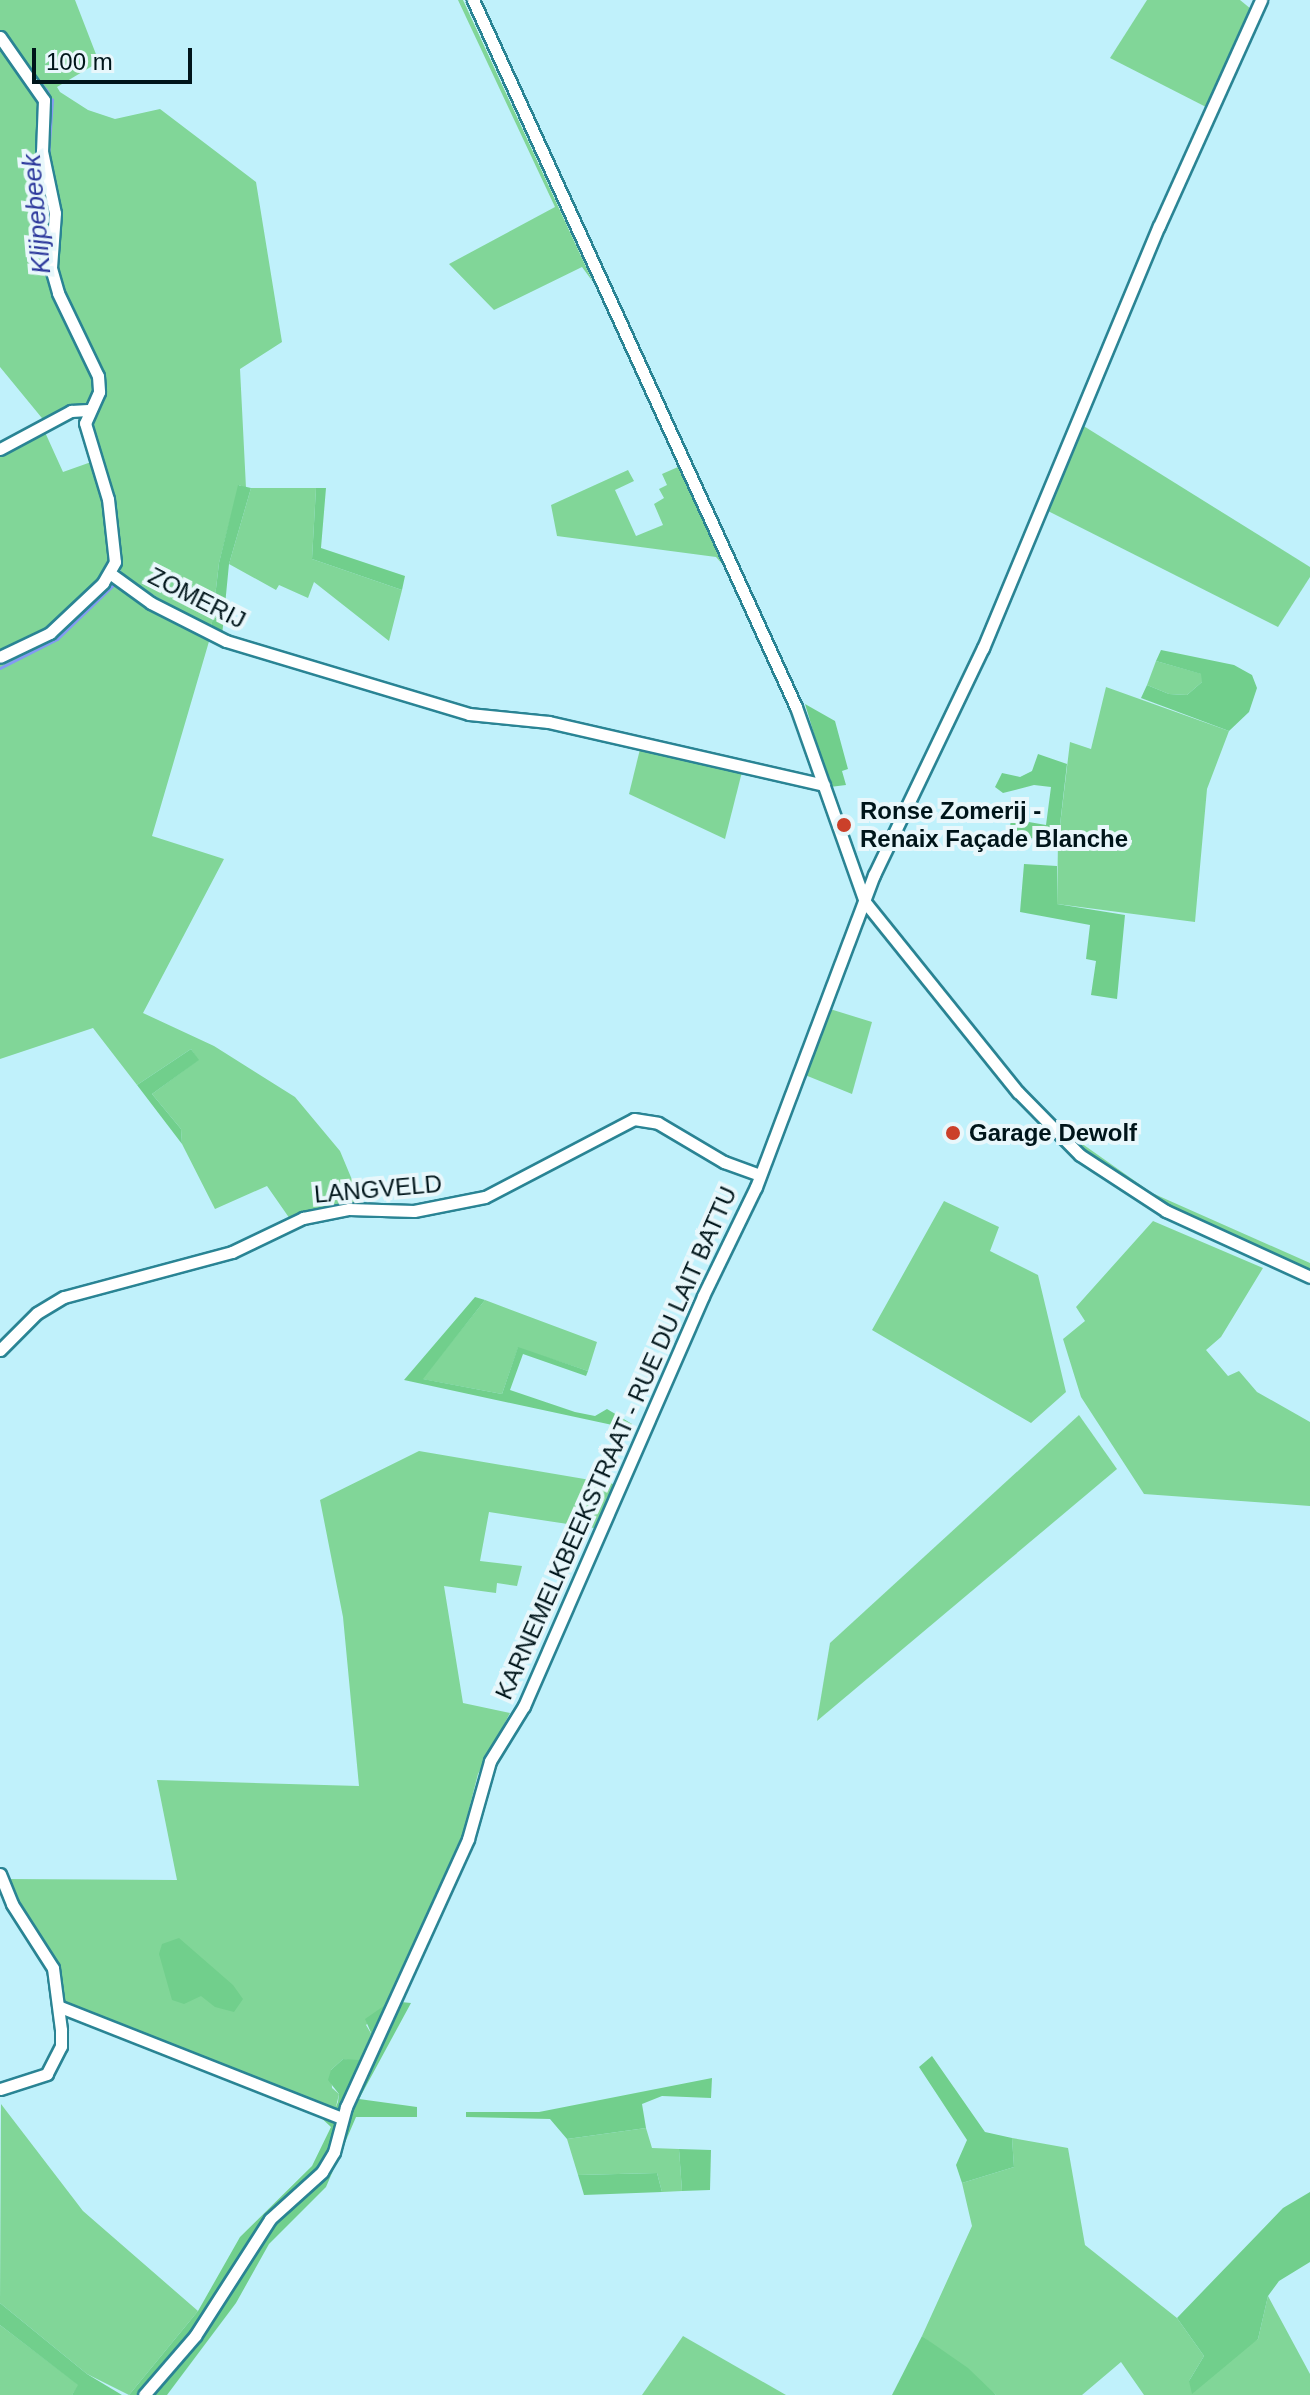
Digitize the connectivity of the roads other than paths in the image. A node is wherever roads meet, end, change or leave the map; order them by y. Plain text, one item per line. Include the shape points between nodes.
1 (473, 0) edge
2 (1261, 0) edge
3 (0, 37) edge
4 (88, 410) junction
5 (0, 449) edge
6 (111, 574) junction
7 (0, 657) edge
8 (824, 785) junction
9 (865, 902) junction
10 (759, 1175) junction
11 (1310, 1277) edge
12 (0, 1350) edge
13 (0, 1874) edge
14 (60, 2007) junction
15 (0, 2089) edge
16 (342, 2118) junction
17 (144, 2395) edge

1 - 8 street via 772,651
2 - 9 street, KARNEMELKBEEKSTRAAT - RUE DU LAIT BATTU via 1159,226 983,648
3 - 4 street, ZOMERIJ via 44,100 42,151 55,213 51,268 98,376 99,392
4 - 5 street via 71,411
4 - 6 street, ZOMERIJ via 87,433 113,523
6 - 7 street via 50,633
6 - 8 street, ZOMERIJ via 151,603 226,641 469,714 549,722
8 - 9 street
9 - 10 street, KARNEMELKBEEKSTRAAT - RUE DU LAIT BATTU
9 - 11 street via 1018,1092 1080,1155 1166,1211
10 - 12 street, LANGVELD via 724,1162 658,1123 634,1119 485,1197 414,1211 349,1209 313,1216 243,1248 64,1297 37,1313
10 - 16 street, KARNEMELKBEEKSTRAAT - RUE DU LAIT BATTU via 524,1706 490,1761 449,1885
13 - 14 street via 53,1968
14 - 15 street via 61,2046 47,2074
14 - 16 street
16 - 17 street, KARNEMELKBEEKSTRAAT - RUE DU LAIT BATTU via 328,2165 270,2219 204,2324

